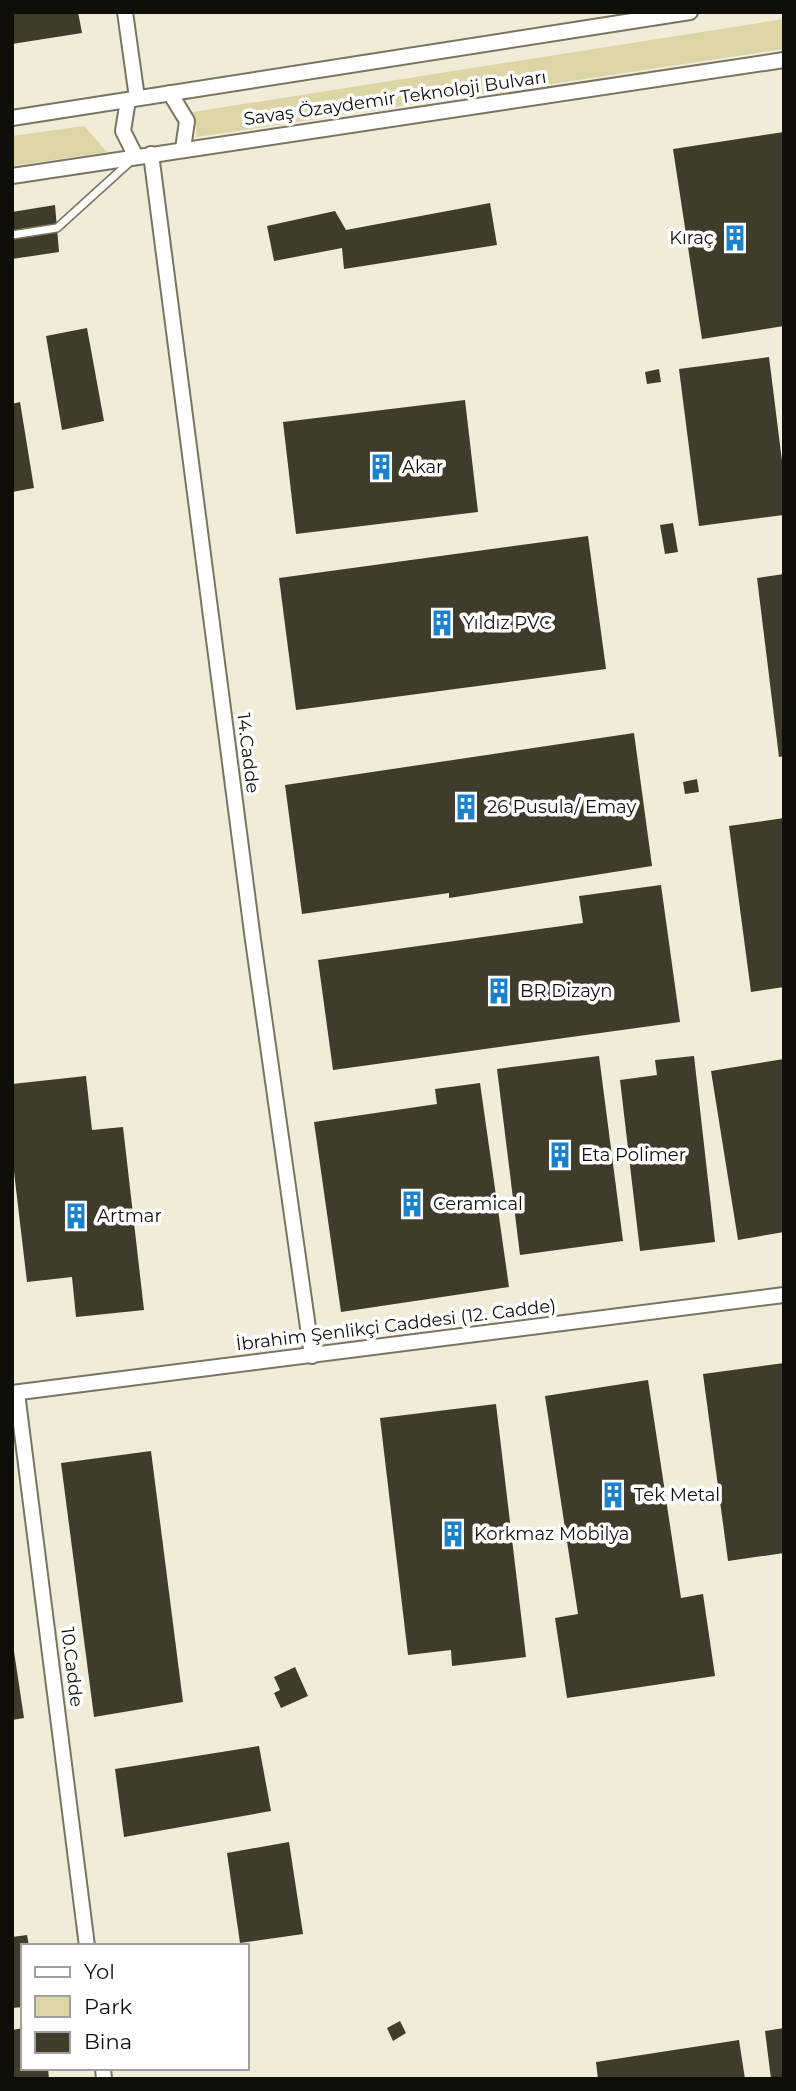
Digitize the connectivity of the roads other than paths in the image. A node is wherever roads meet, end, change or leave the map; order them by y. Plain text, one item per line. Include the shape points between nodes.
1 (125, 12) edge
2 (690, 12) edge
3 (784, 60) edge
4 (170, 93) junction
5 (132, 99) junction
6 (12, 118) edge
7 (183, 149) junction
8 (151, 155) junction
9 (136, 157) junction
10 (12, 176) edge
11 (12, 235) edge
12 (784, 1295) edge
13 (312, 1356) junction
14 (15, 1393) edge
15 (87, 1944) edge

1 - 5 street
2 - 4 street
3 - 7 street, Savaş Özaydemir Teknoloji Bulvarı
4 - 5 street
4 - 7 street via 187,121
5 - 6 street
5 - 9 street via 123,131
7 - 8 street, Savaş Özaydemir Teknoloji Bulvarı
8 - 9 street, Savaş Özaydemir Teknoloji Bulvarı
8 - 13 street, 14.Cadde
9 - 10 street, Savaş Özaydemir Teknoloji Bulvarı
9 - 11 lane via 57,228
12 - 13 street, İbrahim Şenlikçi Caddesi (12. Cadde)
13 - 14 street, İbrahim Şenlikçi Caddesi (12. Cadde)
14 - 15 street, 10.Cadde

